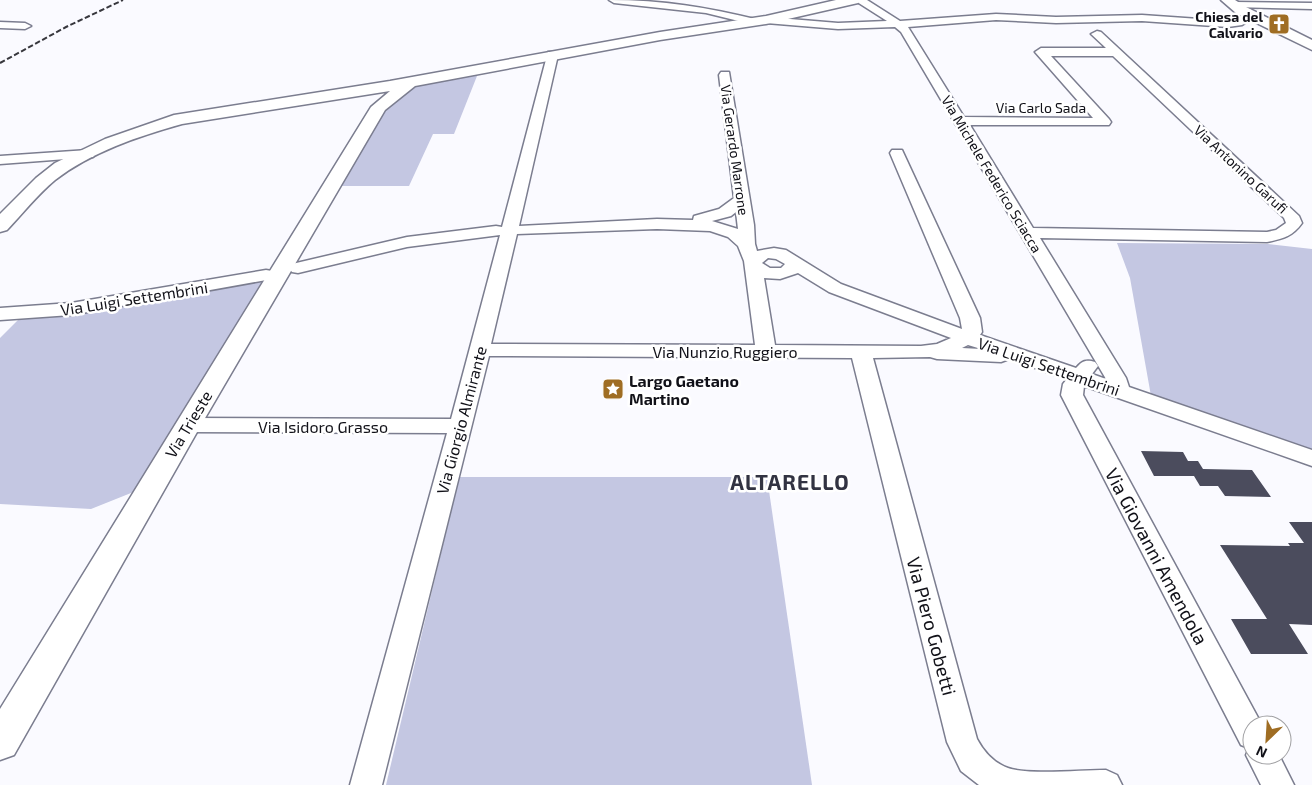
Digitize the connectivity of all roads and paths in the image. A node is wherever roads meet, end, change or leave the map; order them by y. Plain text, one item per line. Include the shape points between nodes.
1 (614, 0) edge
2 (859, 0) edge
3 (849, 1) edge
4 (1230, 3) edge
5 (1312, 6) edge
6 (879, 11) junction
7 (1251, 16) junction
8 (761, 21) junction
9 (899, 24) junction
10 (0, 25) edge
11 (26, 26) dead end
12 (1097, 34) dead end
13 (1312, 46) edge
14 (1116, 52) junction
15 (552, 55) junction
16 (725, 74) dead end
17 (382, 97) junction
18 (961, 122) junction
19 (897, 153) dead end
20 (88, 154) junction
21 (0, 160) edge
22 (742, 200) junction
23 (700, 218) junction
24 (657, 224) junction
25 (746, 224) junction
26 (0, 226) edge
27 (522, 230) dead end
28 (496, 231) dead end
29 (1028, 233) junction
30 (746, 244) junction
31 (791, 260) junction
32 (753, 263) junction
33 (298, 268) dead end
34 (266, 275) dead end
35 (0, 314) edge
36 (966, 337) junction
37 (1096, 347) junction
38 (480, 350) junction
39 (766, 351) junction
40 (860, 352) junction
41 (922, 352) junction
42 (1022, 356) junction
43 (1079, 376) junction
44 (1119, 389) junction
45 (187, 425) junction
46 (459, 426) junction
47 (1312, 458) edge
48 (1242, 717) edge
49 (0, 743) edge
50 (1267, 765) edge
51 (366, 785) edge
52 (1106, 785) edge
53 (1278, 785) edge

1 - 8 street via 706,10
2 - 6 street
3 - 6 street
3 - 8 street
4 - 5 street
4 - 7 street
6 - 9 street, Via Michele Federico Sciacca
7 - 9 street via 1228,24 1142,18 1056,20 996,16
7 - 13 street
8 - 9 street via 827,26
8 - 15 street
9 - 18 street, Via Michele Federico Sciacca
10 - 11 street
12 - 14 street, Via Antonino Garufi
14 - 18 street, Via Carlo Sada via 1041,52 1104,122
14 - 29 street, Via Antonino Garufi via 1291,216 1294,223 1290,230 1266,236
15 - 17 street via 424,79
15 - 38 street, Via Giorgio Almirante
16 - 22 street, Via Gerardo Marrone
17 - 20 street via 344,93 180,118
17 - 45 street, Via Trieste
18 - 29 street, Via Michele Federico Sciacca
19 - 36 street via 970,318 972,332
20 - 21 street
20 - 26 street via 48,177
22 - 23 street via 725,212
22 - 25 street, Via Gerardo Marrone
23 - 24 street
23 - 25 street
24 - 27 street
24 - 30 street via 712,226 734,233
25 - 30 street, Via Gerardo Marrone
25 - 31 street, Via Luigi Settembrini
28 - 33 street via 407,242
29 - 37 street, Via Michele Federico Sciacca
30 - 32 street
31 - 32 street via 793,268 778,274 765,273
31 - 36 street, Via Luigi Settembrini via 835,288
32 - 39 street
34 - 35 street, Via Luigi Settembrini via 71,310
36 - 41 street, Via Nunzio Ruggiero via 948,348
36 - 42 street, Via Luigi Settembrini
37 - 43 street via 1092,360
37 - 44 street, Via Michele Federico Sciacca via 1116,378
38 - 39 street, Via Nunzio Ruggiero
38 - 46 street, Via Giorgio Almirante
39 - 40 street, Via Nunzio Ruggiero
40 - 41 street, Via Nunzio Ruggiero
40 - 52 street, Via Piero Gobetti via 962,742 972,761 1005,782
41 - 42 street
42 - 43 street, Via Luigi Settembrini
43 - 44 street, Via Luigi Settembrini
43 - 48 street, Via Giovanni Amendola via 1072,391 1074,399
44 - 47 street, Via Luigi Settembrini
45 - 46 street, Via Isidoro Grasso
45 - 49 street, Via Trieste
46 - 51 street, Via Giorgio Almirante
50 - 53 street

